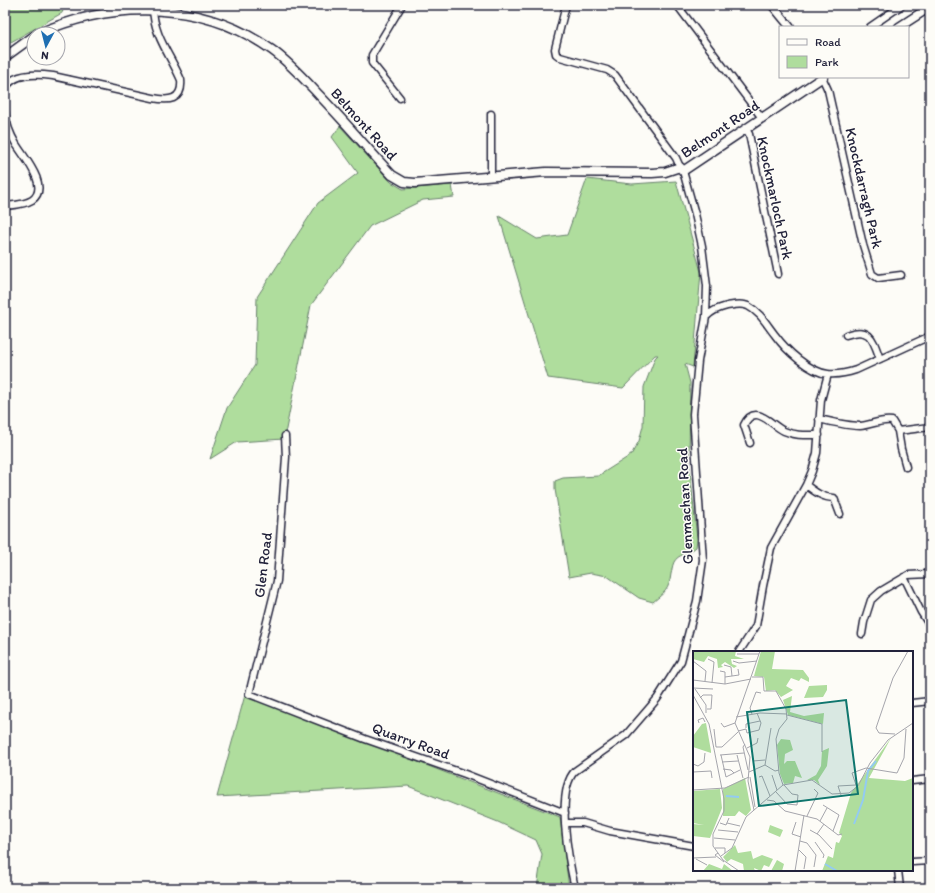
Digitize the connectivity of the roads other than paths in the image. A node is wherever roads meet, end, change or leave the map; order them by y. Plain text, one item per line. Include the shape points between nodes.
1 (402, 5) edge
2 (566, 5) edge
3 (677, 5) edge
4 (772, 5) edge
5 (902, 5) edge
6 (153, 7) junction
7 (930, 7) edge
8 (55, 26) edge
9 (789, 26) edge
10 (871, 26) edge
11 (901, 26) edge
12 (26, 42) edge
13 (5, 57) edge
14 (822, 78) edge
15 (823, 78) edge
16 (5, 90) edge
17 (400, 98) dead end
18 (5, 112) edge
19 (491, 114) dead end
20 (762, 118) junction
21 (746, 128) junction
22 (682, 169) junction
23 (491, 176) junction
24 (5, 206) edge
25 (778, 274) dead end
26 (901, 275) dead end
27 (706, 317) junction
28 (846, 335) dead end
29 (930, 336) edge
30 (880, 359) junction
31 (828, 374) junction
32 (819, 419) junction
33 (930, 427) edge
34 (898, 431) junction
35 (819, 435) junction
36 (286, 436) dead end
37 (750, 443) dead end
38 (906, 466) dead end
39 (806, 485) junction
40 (840, 514) dead end
41 (930, 574) edge
42 (904, 577) junction
43 (930, 626) edge
44 (862, 634) dead end
45 (740, 651) edge
46 (249, 694) joint
47 (930, 701) edge
48 (913, 703) edge
49 (930, 779) edge
50 (913, 781) edge
51 (565, 813) junction
52 (566, 824) junction
53 (693, 846) edge
54 (930, 861) edge
55 (913, 862) edge
56 (898, 871) edge
57 (575, 888) edge
58 (900, 888) edge

1 - 17 street via 372,55 372,63
2 - 22 street, Glenmachan Road via 556,54 560,58 607,70 615,75
3 - 20 street
4 - 9 street
5 - 10 street
6 - 8 main road, Belmont Road via 97,11
6 - 16 street via 158,33 181,80 182,86 176,97 164,100 40,74 12,80
6 - 23 main road, Belmont Road via 204,15 230,24 256,38 307,82 398,180 415,183
7 - 11 main road
12 - 13 main road
14 - 20 main road, Belmont Road
15 - 26 street, Knockdarragh Park via 872,274 878,278
18 - 24 street via 10,132 32,167 38,184 38,191 32,200
19 - 23 street
20 - 21 main road, Belmont Road
21 - 22 main road, Belmont Road
21 - 25 street, Knockmarloch Park
22 - 23 main road, Belmont Road via 652,173 546,172
22 - 27 street, Glenmachan Road via 702,246 707,286
27 - 31 street via 712,310 737,304 747,306 759,314 794,356
27 - 51 street, Glenmachan Road via 698,361 693,414 703,560 697,601 681,661 657,699 626,735 571,775 566,791
28 - 30 street via 863,332 869,335
29 - 30 street
30 - 31 street via 843,374
31 - 32 street
32 - 34 street via 858,426 872,425 885,420 892,421
32 - 35 street
33 - 34 street
34 - 38 street
35 - 37 street via 784,431 764,417 753,415 744,425
35 - 39 street via 817,453
36 - 46 street, Glen Road via 277,581
39 - 40 street via 819,495 834,498
39 - 45 street via 771,548 756,626
41 - 42 street
42 - 43 street
42 - 44 street via 871,600
46 - 51 street, Quarry Road
47 - 48 street
49 - 50 street
51 - 52 street, Glenmachan Road
52 - 53 street via 583,823 610,831
52 - 57 street, Glenmachan Road
54 - 55 street
56 - 58 street

